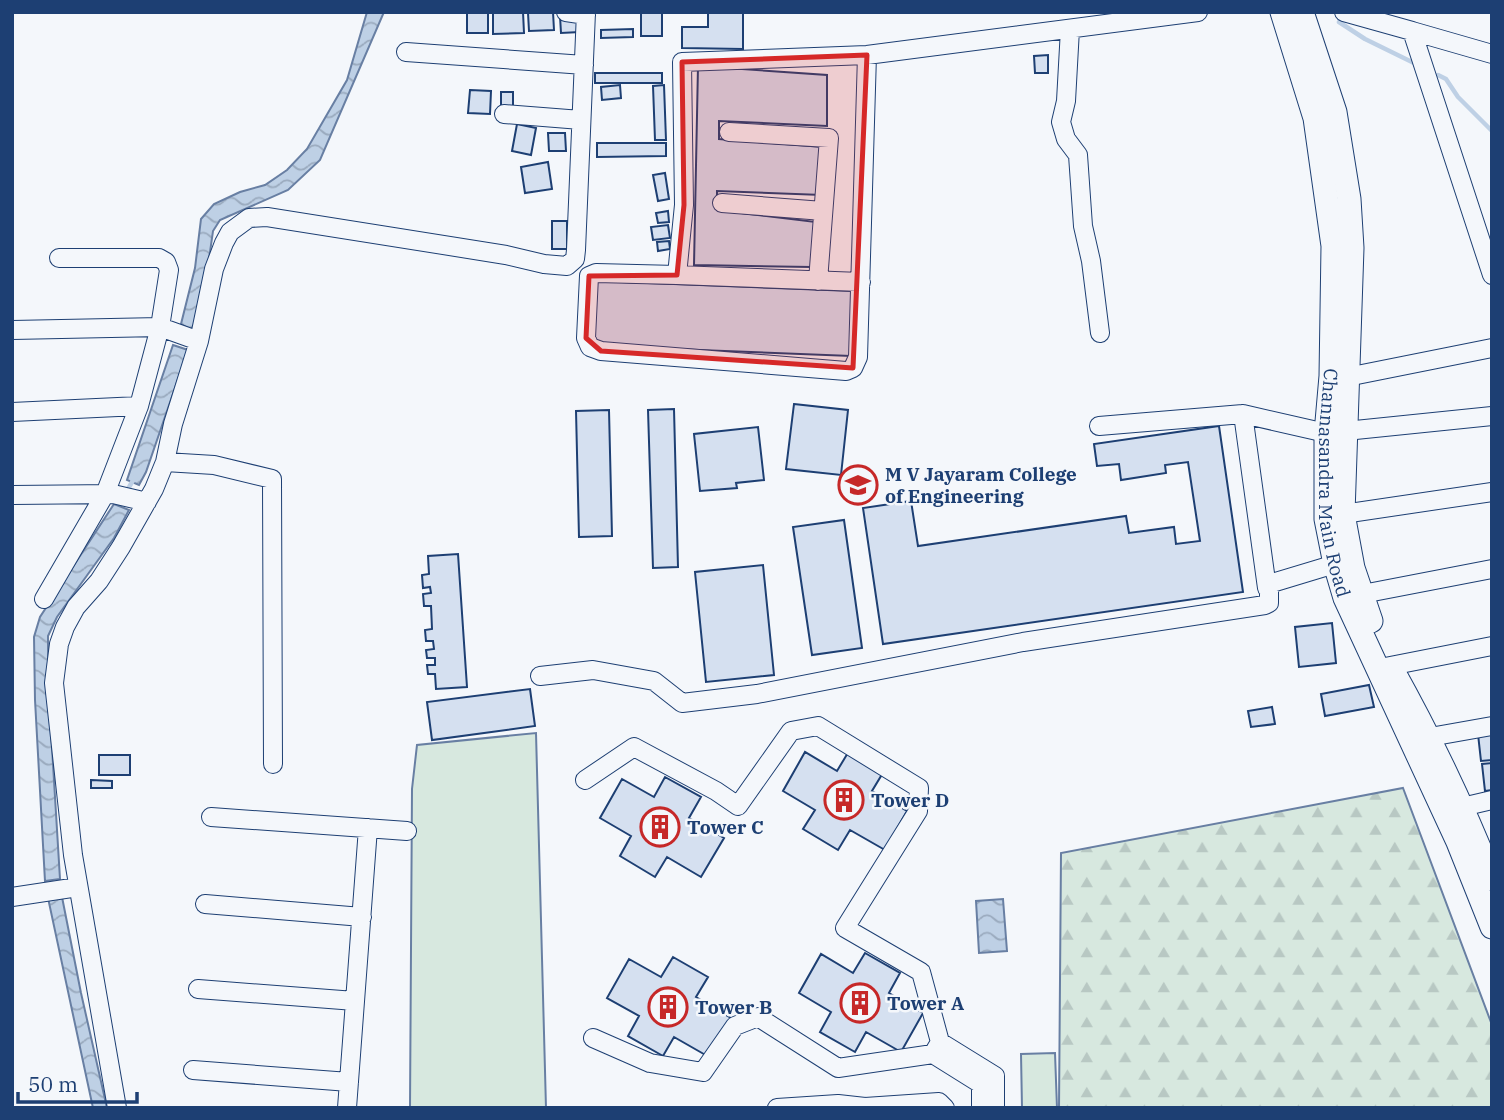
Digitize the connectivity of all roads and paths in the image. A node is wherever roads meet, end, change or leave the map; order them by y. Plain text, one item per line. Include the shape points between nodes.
1 (566, 12) edge
2 (1198, 12) edge
3 (1282, 12) edge
4 (1302, 12) edge
5 (1344, 12) edge
6 (586, 14) edge
7 (1070, 29) junction
8 (1412, 31) junction
9 (406, 52) dead end
10 (1492, 54) edge
11 (867, 55) junction
12 (584, 65) junction
13 (504, 114) dead end
14 (581, 120) junction
15 (729, 132) dead end
16 (1332, 155) junction
17 (722, 203) dead end
18 (823, 211) junction
19 (59, 258) dead end
20 (677, 275) junction
21 (1492, 275) edge
22 (818, 281) junction
23 (862, 282) junction
24 (12, 330) edge
25 (1100, 333) dead end
26 (181, 334) junction
27 (1492, 348) edge
28 (1347, 377) junction
29 (139, 406) junction
30 (12, 412) edge
31 (1243, 414) junction
32 (1492, 415) edge
33 (1099, 426) dead end
34 (1335, 432) junction
35 (165, 462) junction
36 (1492, 492) edge
37 (12, 495) edge
38 (125, 497) junction
39 (1343, 514) junction
40 (1335, 564) junction
41 (1492, 569) edge
42 (1267, 588) junction
43 (1353, 596) junction
44 (44, 599) dead end
45 (1492, 646) edge
46 (1384, 667) junction
47 (540, 676) dead end
48 (1492, 726) edge
49 (1430, 737) junction
50 (273, 764) dead end
51 (585, 780) dead end
52 (1492, 800) edge
53 (1462, 807) junction
54 (211, 817) dead end
55 (368, 828) junction
56 (407, 831) dead end
57 (1492, 879) edge
58 (71, 888) junction
59 (12, 897) edge
60 (205, 904) dead end
61 (362, 916) junction
62 (1492, 927) edge
63 (198, 989) dead end
64 (355, 1001) junction
65 (593, 1038) dead end
66 (937, 1048) junction
67 (193, 1070) dead end
68 (349, 1082) junction
69 (117, 1108) edge
70 (347, 1108) edge
71 (777, 1108) edge
72 (945, 1108) edge
73 (981, 1108) edge
74 (995, 1108) edge

1 - 6 street
2 - 7 street
3 - 16 main road, Channasandra Main Road via 1315,118
4 - 16 main road, Channasandra Main Road via 1335,112
5 - 8 street
6 - 12 street
7 - 11 street
7 - 25 street via 1061,122 1066,139 1079,155 1083,226
8 - 10 street
8 - 21 street
9 - 12 street
11 - 20 street via 682,62 684,205
11 - 23 street
12 - 14 street
13 - 14 street
14 - 26 street via 576,250 575,259 567,266 267,217 249,218 224,243
15 - 18 street via 829,138
16 - 28 main road, Channasandra Main Road via 1352,248
16 - 34 main road, Channasandra Main Road
17 - 18 street
18 - 22 street
19 - 26 street via 159,258 166,262
20 - 22 street
20 - 23 street via 589,276 586,338 590,347 846,371 858,357
22 - 23 street
24 - 26 street
26 - 29 street
26 - 35 street
27 - 28 street
28 - 34 main road, Channasandra Main Road
29 - 30 street
29 - 38 street
31 - 33 street
31 - 34 street
31 - 42 street
32 - 34 street
34 - 39 main road, Channasandra Main Road
34 - 40 main road, Channasandra Main Road via 1326,519
35 - 38 street
35 - 50 street via 214,465 272,479
36 - 39 street
37 - 38 street
38 - 44 street
38 - 58 street via 99,581 76,607 59,644 54,683
39 - 43 main road, Channasandra Main Road
40 - 42 street
40 - 43 main road, Channasandra Main Road
41 - 43 street
42 - 47 street via 1269,603 1265,605 1023,642 757,694 682,703 654,681 593,670
43 - 46 main road, Channasandra Main Road
45 - 46 street
46 - 49 main road, Channasandra Main Road
46 - 62 main road, Channasandra Main Road
48 - 49 street
49 - 53 main road, Channasandra Main Road
51 - 66 street via 634,747 738,806 791,731 818,726 919,788 918,811 845,928 921,972
52 - 53 street
53 - 57 main road, Channasandra Main Road
54 - 55 street
55 - 56 street
55 - 61 street
58 - 59 street
58 - 69 street
60 - 61 street
61 - 64 street
63 - 64 street
64 - 68 street
65 - 66 street via 650,1063 703,1072 735,1026 758,1017 838,1068
66 - 73 street via 981,1084
66 - 74 street via 995,1076
67 - 68 street
68 - 70 street
71 - 72 street via 939,1102

